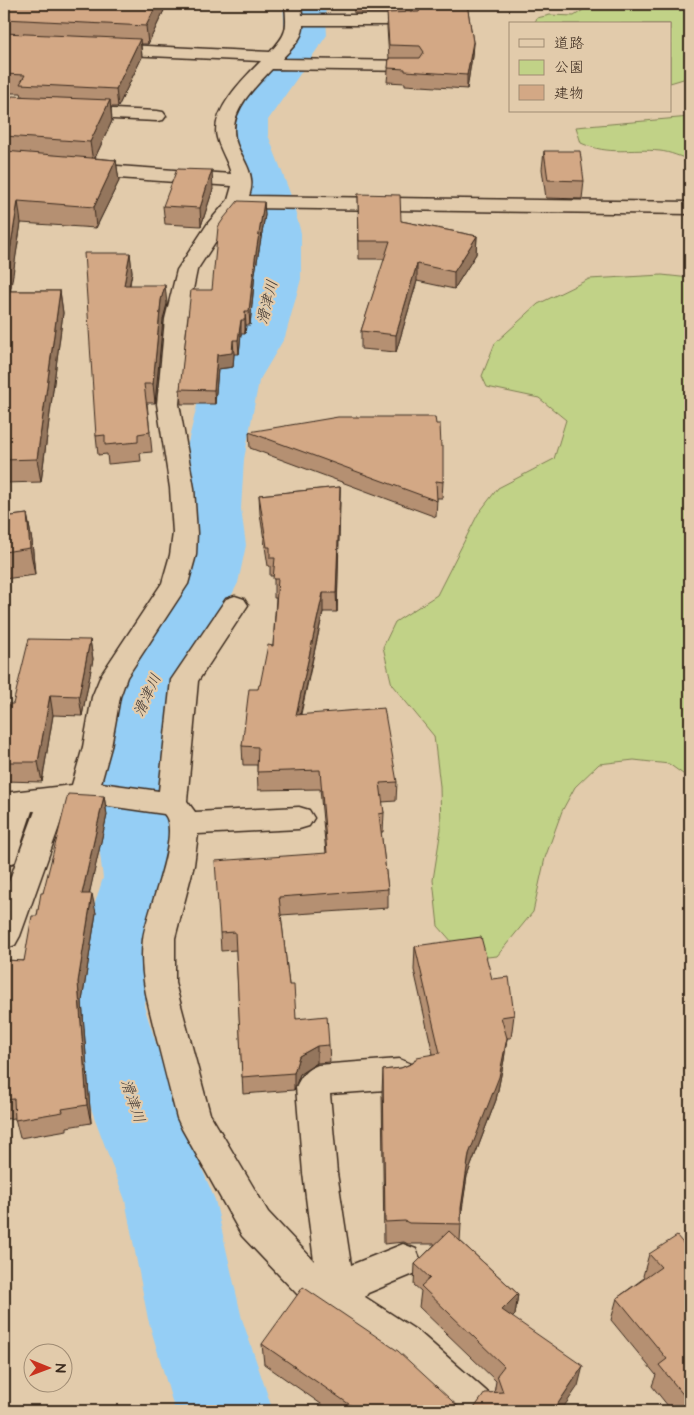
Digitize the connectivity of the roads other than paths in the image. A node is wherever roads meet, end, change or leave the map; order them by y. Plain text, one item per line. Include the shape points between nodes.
1 (294, 12) edge
2 (412, 20) edge
3 (91, 48) edge
4 (272, 61) junction
5 (413, 66) edge
6 (4, 109) edge
7 (157, 116) dead end
8 (4, 164) edge
9 (242, 180) junction
10 (238, 202) junction
11 (690, 208) edge
12 (235, 605) dead end
13 (93, 794) junction
14 (54, 797) junction
15 (12, 803) edge
16 (172, 810) junction
17 (299, 818) dead end
18 (4, 854) edge
19 (4, 936) edge
20 (399, 1074) edge
21 (403, 1261) dead end
22 (338, 1300) junction
23 (479, 1411) edge

1 - 2 street
1 - 4 street via 295,30
3 - 4 street
4 - 5 street
4 - 9 street via 242,91 225,129
6 - 7 street
8 - 9 street
9 - 10 street
10 - 11 street
10 - 13 street via 215,227 187,270 176,319 168,404 182,488 185,532 180,565 167,598 114,675 106,697 97,747
12 - 16 street via 185,680
13 - 14 street
13 - 16 street
14 - 15 street
14 - 19 street
15 - 18 street
16 - 17 street
16 - 22 street via 184,831 179,865 159,938 159,983 194,1118 255,1224 311,1283
20 - 22 street via 318,1080 314,1087 320,1173
21 - 22 street via 355,1281
22 - 23 street via 406,1345

